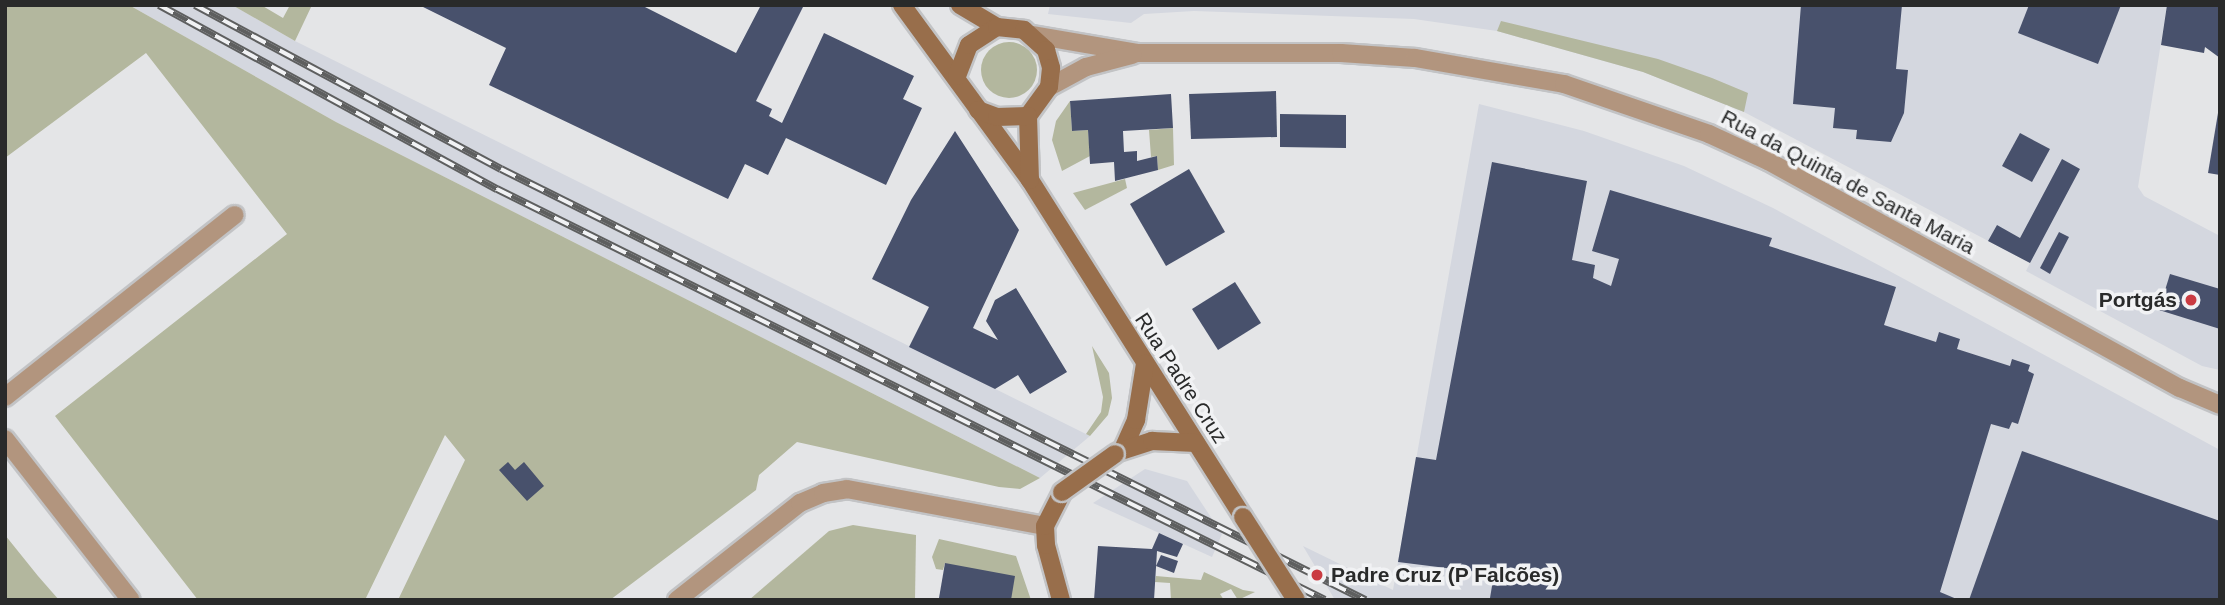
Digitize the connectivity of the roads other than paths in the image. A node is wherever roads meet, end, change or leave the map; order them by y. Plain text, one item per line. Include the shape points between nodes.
1 (902, 5) edge
2 (960, 5) edge
3 (997, 27) junction
4 (1033, 35) junction
5 (1138, 53) junction
6 (957, 76) junction
7 (1049, 87) junction
8 (978, 110) junction
9 (1028, 116) junction
10 (1030, 180) junction
11 (235, 215) dead end
12 (1145, 364) junction
13 (5, 397) edge
14 (2220, 405) edge
15 (5, 439) edge
16 (1196, 443) junction
17 (1119, 450) junction
18 (1045, 526) junction
19 (131, 600) edge
20 (677, 600) edge
21 (1061, 600) edge
22 (1296, 600) edge

1 - 6 street, Rua Padre Cruz
2 - 3 street
3 - 4 street via 1010,26
3 - 6 street via 969,45
4 - 5 street, Rua da Quinta de Santa Maria
4 - 7 street via 1046,50 1051,68
5 - 7 street, Rua da Quinta de Santa Maria via 1086,67
5 - 14 street, Rua da Quinta de Santa Maria via 1341,53 1415,58 1506,71 1640,108 1768,161
6 - 8 street, Rua Padre Cruz
7 - 9 street
8 - 9 street via 996,117
8 - 10 street, Rua Padre Cruz
9 - 10 street
10 - 12 street, Rua Padre Cruz
11 - 13 street
12 - 16 street, Rua Padre Cruz
12 - 17 street via 1136,420
15 - 19 street
16 - 17 street via 1152,441
16 - 22 street, Rua Padre Cruz, bridge
17 - 18 street, bridge via 1062,492
18 - 20 street via 847,489 823,493 800,503
18 - 21 street

